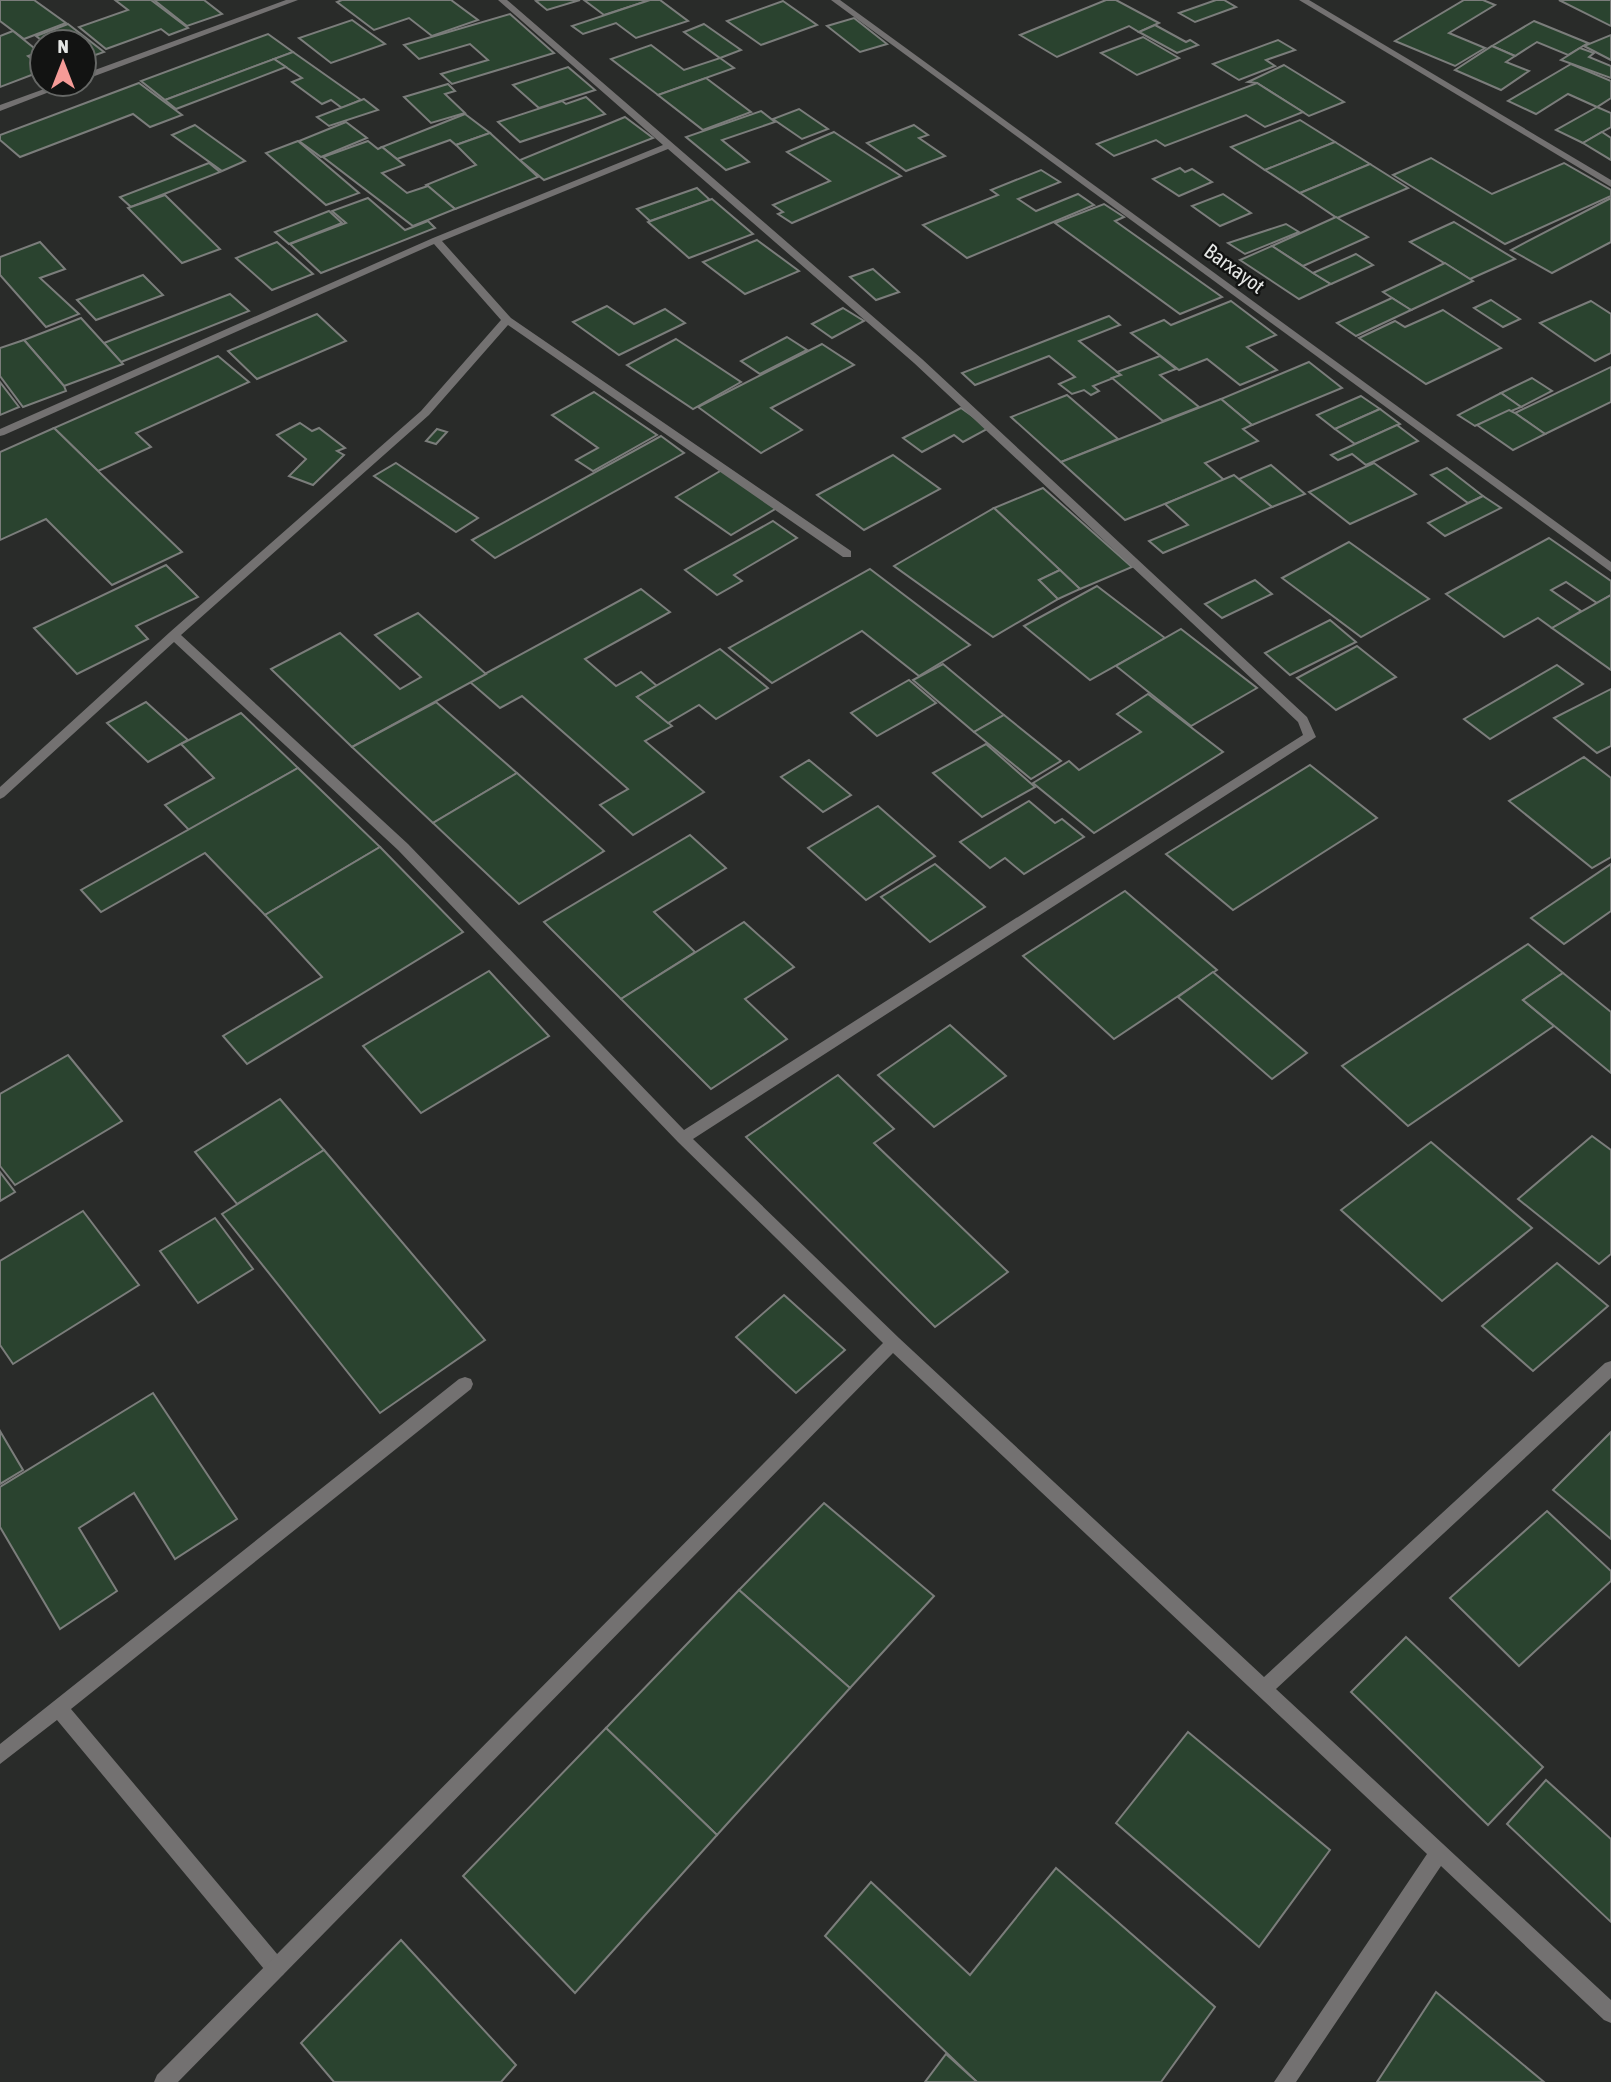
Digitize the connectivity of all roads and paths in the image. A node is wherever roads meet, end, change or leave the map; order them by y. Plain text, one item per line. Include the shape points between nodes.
1 (294, 0) edge
2 (502, 0) edge
3 (835, 0) edge
4 (1303, 0) edge
5 (98, 72) edge
6 (28, 98) edge
7 (0, 108) edge
8 (670, 145) junction
9 (1611, 184) edge
10 (436, 240) junction
11 (507, 320) junction
12 (0, 433) edge
13 (847, 554) dead end
14 (1611, 568) edge
15 (174, 635) junction
16 (0, 794) edge
17 (683, 1138) junction
18 (893, 1343) junction
19 (1611, 1368) edge
20 (465, 1384) dead end
21 (1265, 1689) junction
22 (60, 1710) junction
23 (0, 1755) edge
24 (1439, 1853) junction
25 (276, 1968) junction
26 (1611, 2013) edge
27 (164, 2082) edge
28 (1284, 2082) edge

1 - 5 street
2 - 8 street
3 - 14 street, Barxayot
4 - 9 street
6 - 7 street
8 - 10 street
8 - 17 street via 948,390 1303,720 1310,737
10 - 11 street
10 - 12 street
11 - 13 street
11 - 15 street via 425,413
15 - 16 street
15 - 17 street via 403,847
17 - 18 street
18 - 21 street
18 - 25 street
19 - 21 street
20 - 22 street
21 - 24 street
22 - 23 street
22 - 25 street
24 - 26 street
24 - 28 street
25 - 27 street

